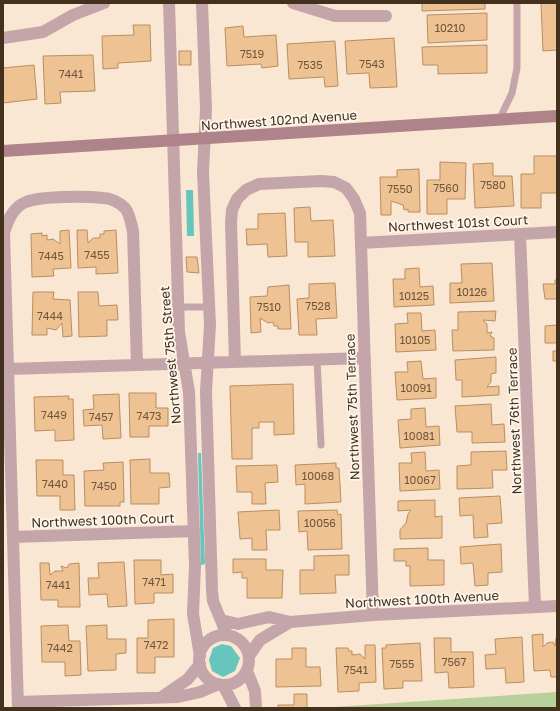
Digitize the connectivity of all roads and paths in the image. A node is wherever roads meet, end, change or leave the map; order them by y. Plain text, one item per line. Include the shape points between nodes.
1 (169, 3) edge
2 (202, 3) edge
3 (293, 3) edge
4 (517, 3) edge
5 (102, 4) edge
6 (324, 8) edge
7 (386, 16) dead end
8 (3, 38) edge
9 (557, 116) edge
10 (500, 120) junction
11 (204, 138) junction
12 (173, 140) junction
13 (3, 151) edge
14 (557, 232) edge
15 (520, 234) junction
16 (361, 243) junction
17 (209, 306) junction
18 (178, 307) junction
19 (365, 358) junction
20 (317, 359) junction
21 (235, 362) junction
22 (207, 363) junction
23 (184, 364) junction
24 (137, 365) junction
25 (8, 369) junction
26 (321, 445) dead end
27 (194, 531) junction
28 (13, 537) junction
29 (557, 606) edge
30 (535, 607) junction
31 (373, 615) junction
32 (221, 620) junction
33 (290, 622) junction
34 (227, 635) junction
35 (249, 656) junction
36 (200, 660) junction
37 (247, 671) junction
38 (221, 684) junction
39 (162, 697) junction
40 (18, 705) edge
41 (235, 708) edge
42 (256, 708) edge

1 - 12 street, Northwest 75th Street
2 - 11 street via 206,109
3 - 6 street
4 - 10 lane via 517,68 512,93
5 - 8 street via 73,15 42,32
6 - 7 street via 346,17
9 - 10 street, Northwest 102nd Avenue
10 - 11 street, Northwest 102nd Avenue
11 - 12 street, Northwest 102nd Avenue
11 - 17 street via 203,173
12 - 13 street, Northwest 102nd Avenue
12 - 18 street, Northwest 75th Street
14 - 15 street, Northwest 101st Court
15 - 16 street, Northwest 101st Court
15 - 30 street, Northwest 76th Terrace
16 - 19 street, Northwest 75th Terrace
16 - 21 street, Northwest 75th Terrace via 360,213 354,199 346,188 334,182 259,184 246,190 236,199 231,222
17 - 18 lane
17 - 22 street
18 - 23 street, Northwest 75th Street
19 - 20 street
19 - 31 street, Northwest 75th Terrace
20 - 21 street
20 - 26 lane
21 - 22 street
22 - 23 street
22 - 32 street via 212,590 213,601
23 - 24 street
23 - 27 street, Northwest 75th Street via 189,392
24 - 25 street
24 - 25 street via 133,231 125,208 116,201 104,198 40,199 25,202 14,210 4,233
25 - 28 street
27 - 28 street, Northwest 100th Court
27 - 36 street, Northwest 75th Street via 193,614
28 - 40 street
29 - 30 street, Northwest 100th Avenue
30 - 31 street, Northwest 100th Avenue
31 - 33 street, Northwest 100th Avenue
32 - 33 street, Northwest 100th Avenue via 238,624 269,617
32 - 34 street
33 - 35 street, Northwest 100th Avenue via 260,640
34 - 35 street via 242,642
34 - 36 street via 207,642
35 - 37 street
36 - 38 street via 206,678
36 - 39 street via 188,679
37 - 38 street via 236,682
37 - 42 street via 255,691
38 - 39 street via 178,697
38 - 41 street
39 - 40 street

